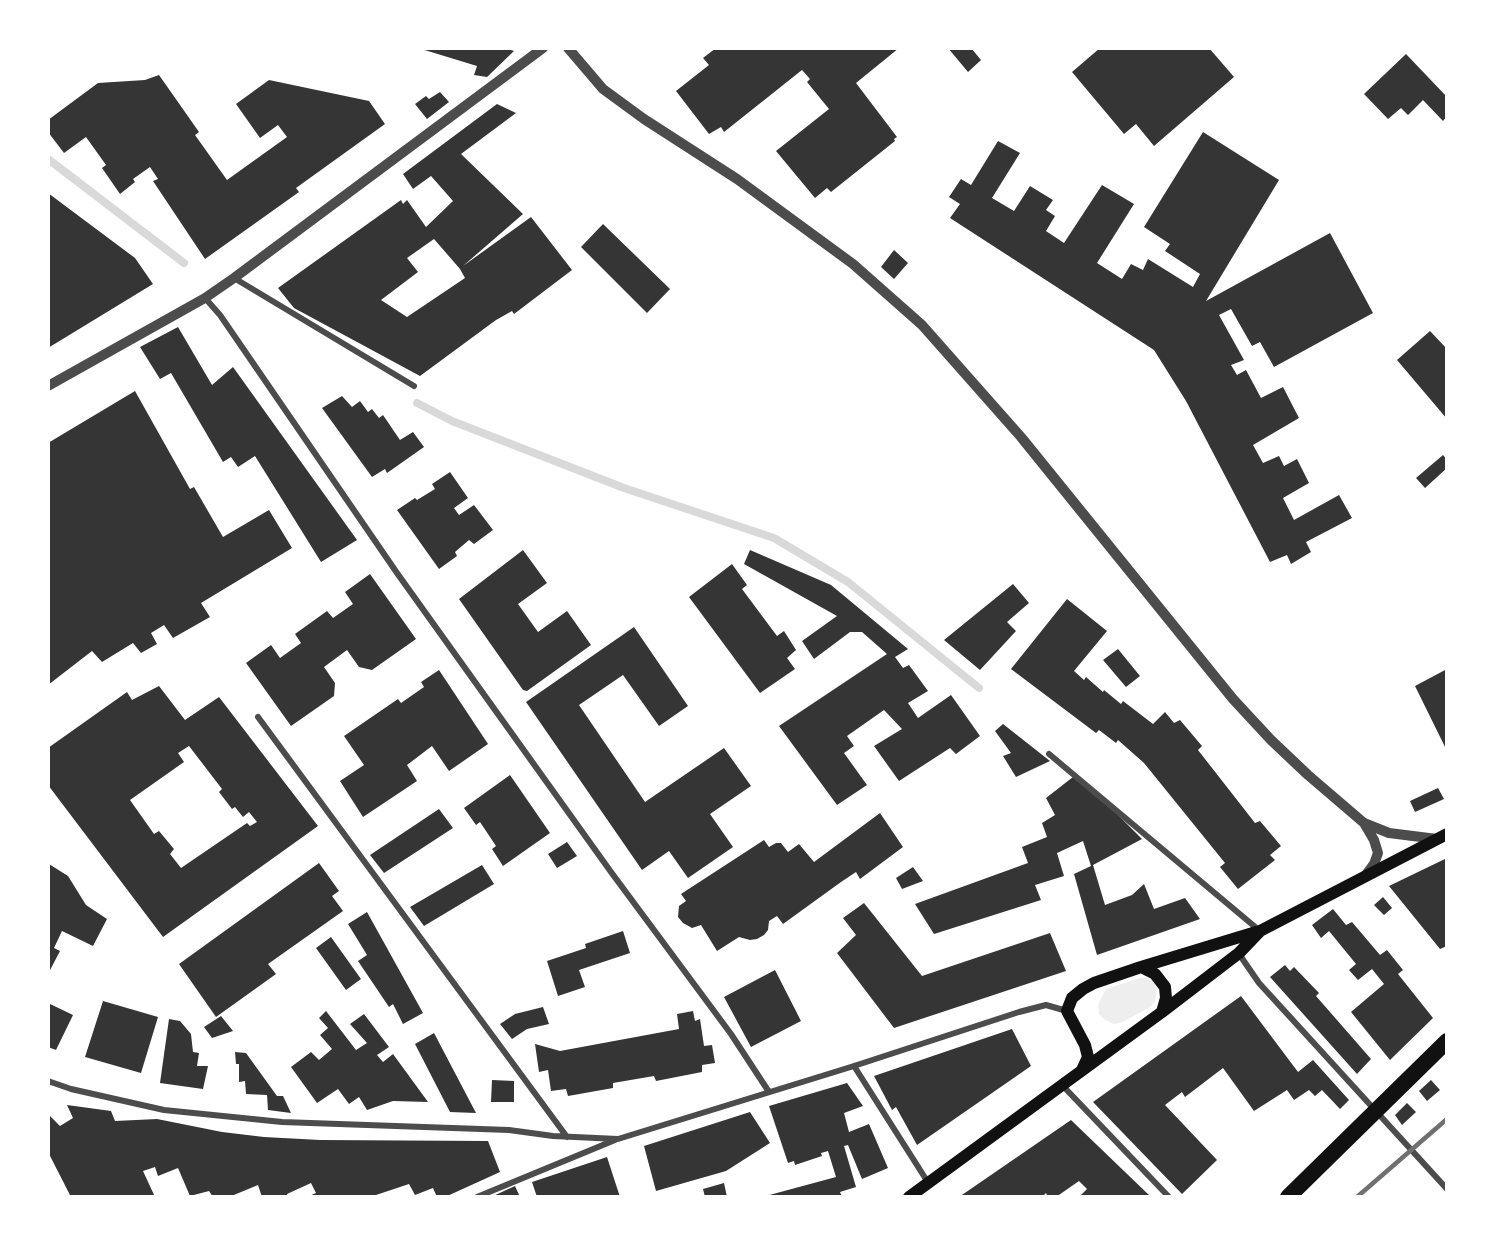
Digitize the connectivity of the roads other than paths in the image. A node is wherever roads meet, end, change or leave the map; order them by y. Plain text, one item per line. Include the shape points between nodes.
1 (543, 48) edge
2 (568, 48) edge
3 (234, 278) junction
4 (205, 298) junction
5 (48, 386) edge
6 (414, 386) dead end
7 (258, 717) dead end
8 (1049, 754) dead end
9 (1364, 823) junction
10 (1442, 837) edge
11 (1365, 876) junction
12 (1260, 931) junction
13 (1239, 953) junction
14 (1141, 967) junction
15 (1067, 1011) junction
16 (1162, 1012) junction
17 (1447, 1041) edge
18 (1086, 1045) junction
19 (1112, 1048) junction
20 (854, 1066) junction
21 (1082, 1070) junction
22 (48, 1081) edge
23 (1062, 1085) junction
24 (769, 1092) junction
25 (567, 1137) junction
26 (618, 1139) junction
27 (929, 1184) junction
28 (1447, 1190) edge
29 (477, 1197) edge
30 (909, 1197) edge
31 (1169, 1197) edge
32 (1288, 1197) edge

1 - 3 street
2 - 9 street via 603,89 737,179 853,264 922,325 1021,437 1233,699 1308,776
3 - 4 street
3 - 6 street
4 - 5 street
4 - 24 street
7 - 25 street
8 - 12 street
9 - 10 street via 1389,833
9 - 11 street via 1378,853
10 - 11 main road
11 - 12 main road
12 - 13 main road
12 - 14 main road
13 - 16 main road
13 - 28 street via 1259,983
14 - 15 main road via 1083,989 1072,998
14 - 16 main road via 1155,974 1165,987
15 - 18 main road
15 - 20 street via 1046,1005
16 - 19 main road
17 - 32 highway
18 - 19 main road via 1094,1050
18 - 21 main road via 1088,1056
19 - 21 main road
20 - 24 street
20 - 27 street
21 - 23 main road
22 - 25 street via 164,1110 282,1122 509,1130
23 - 27 main road
23 - 31 street
24 - 26 street
25 - 26 street
26 - 29 street
27 - 30 main road

